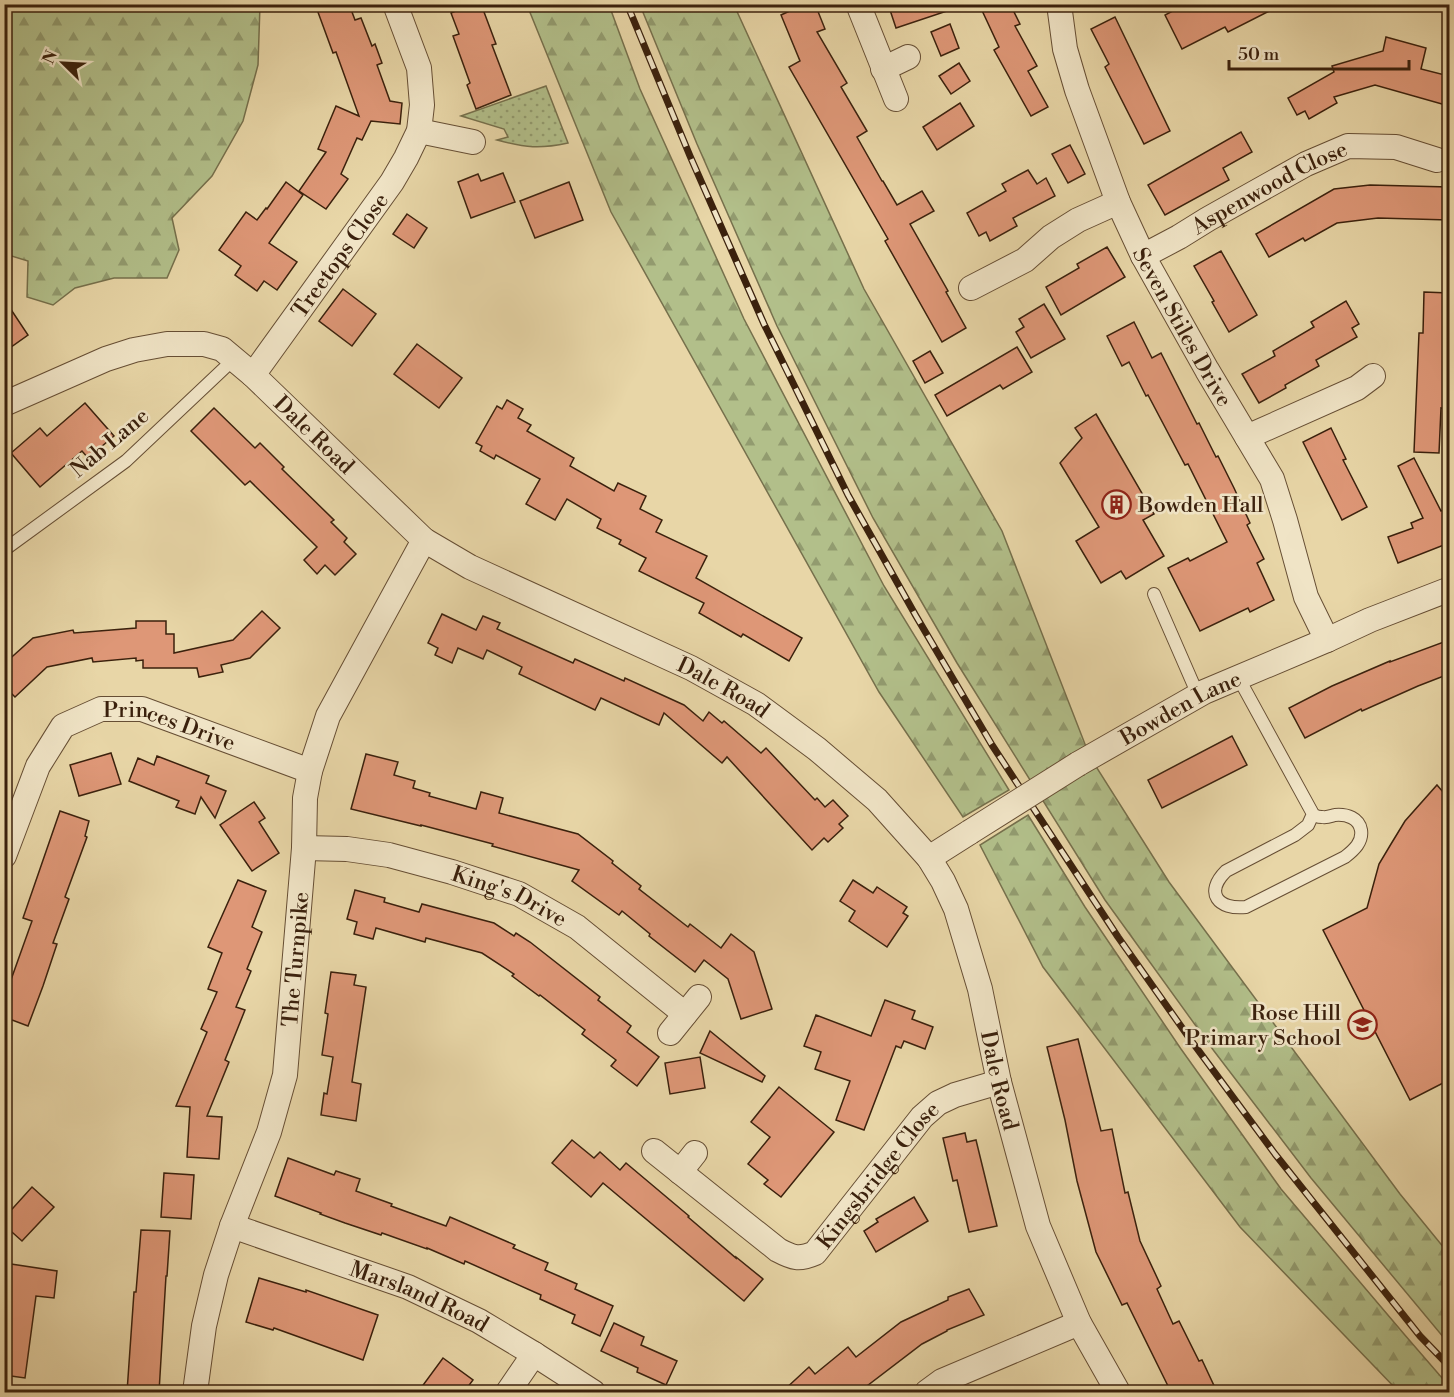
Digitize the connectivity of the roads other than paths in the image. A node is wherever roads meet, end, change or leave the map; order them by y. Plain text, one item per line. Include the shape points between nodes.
1 (395, 4) edge
2 (858, 4) edge
3 (1059, 4) edge
4 (908, 57) dead end
5 (883, 69) junction
6 (896, 99) dead end
7 (419, 131) junction
8 (473, 142) dead end
9 (1437, 160) dead end
10 (1118, 202) junction
11 (1143, 256) junction
12 (971, 290) dead end
13 (234, 358) junction
14 (253, 375) junction
15 (1373, 376) dead end
16 (4, 404) edge
17 (1247, 437) junction
18 (424, 540) junction
19 (4, 550) edge
20 (1449, 589) edge
21 (1154, 594) dead end
22 (1327, 640) junction
23 (1238, 676) junction
24 (1198, 695) junction
25 (310, 771) junction
26 (1311, 811) junction
27 (304, 848) junction
28 (4, 856) edge
29 (929, 858) junction
30 (670, 1034) dead end
31 (999, 1082) junction
32 (654, 1151) dead end
33 (695, 1153) dead end
34 (680, 1172) junction
35 (232, 1226) junction
36 (1079, 1323) junction
37 (534, 1354) junction
38 (195, 1392) edge
39 (508, 1392) edge
40 (593, 1392) edge
41 (927, 1392) edge
42 (1118, 1392) edge

1 - 7 street, Treetops Close via 419,68
2 - 5 street
3 - 10 street, Seven Stiles Drive via 1065,49 1077,90
4 - 5 street
5 - 6 street
7 - 8 street
7 - 14 street, Treetops Close via 392,182
9 - 11 street, Aspenwood Close via 1396,147 1348,147 1306,164
10 - 11 street, Seven Stiles Drive
10 - 12 street via 1078,220 1025,260
11 - 17 street, Seven Stiles Drive
13 - 14 street, Dale Road
13 - 16 street, Dale Road via 222,349 204,344 167,344 134,350
13 - 19 lane, Nab Lane via 126,461
14 - 18 street, Dale Road
15 - 17 street via 1357,388
17 - 22 street, Seven Stiles Drive via 1272,478 1306,597
18 - 25 street, The Turnpike via 328,716
18 - 29 street, Dale Road via 470,567 692,668 756,704 877,800
20 - 22 street, Bowden Lane
21 - 24 lane
22 - 23 street, Bowden Lane
23 - 24 street, Bowden Lane
23 - 26 lane
24 - 29 street, Bowden Lane, bridge via 1078,764
25 - 27 street, The Turnpike
25 - 28 street, Princes Drive via 142,709 101,709 63,726 38,766
26 - 26 lane via 1325,818 1354,818 1361,834 1353,851 1246,908 1234,909 1219,901 1215,886 1226,871 1295,835 1308,825
27 - 30 street, King's Drive via 389,855 519,894 577,927 692,1005
27 - 35 street, The Turnpike via 285,1076 269,1132
29 - 31 street, Dale Road via 957,909 980,989
31 - 34 street, Kingsbridge Close via 955,1095 930,1110 815,1253 804,1258 778,1250
31 - 36 street, Dale Road via 1038,1226
32 - 34 street, Kingsbridge Close
33 - 34 street
35 - 37 street, Marsland Road via 408,1287 479,1321
35 - 38 street, The Turnpike via 204,1326
36 - 41 street via 942,1381
36 - 42 street, Dale Road
37 - 39 street
37 - 40 street, Marsland Road

